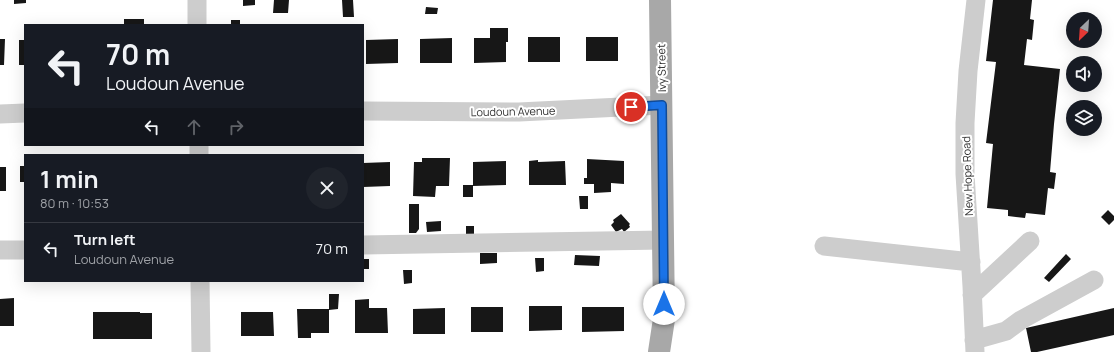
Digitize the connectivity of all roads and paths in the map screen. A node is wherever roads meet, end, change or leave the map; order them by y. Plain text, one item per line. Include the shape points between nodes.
1 (197, 0) edge
2 (660, 0) edge
3 (976, 0) edge
4 (197, 24) edge
5 (662, 105) junction
6 (364, 111) edge
7 (24, 113) edge
8 (0, 114) edge
9 (664, 240) junction
10 (1030, 240) dead end
11 (364, 245) edge
12 (824, 246) dead end
13 (0, 250) edge
14 (24, 250) edge
15 (971, 262) junction
16 (1094, 280) dead end
17 (200, 282) edge
18 (972, 295) junction
19 (974, 346) edge
20 (201, 352) edge
21 (659, 352) edge

1 - 4 street
2 - 5 main road, Ivy Street
3 - 15 street, New Hope Road via 965,123 965,174
5 - 6 street, Loudoun Avenue via 519,112
5 - 9 main road, Ivy Street
7 - 8 street
9 - 11 street
9 - 21 main road, Ivy Street via 664,319
10 - 18 street
12 - 15 street
13 - 14 street
15 - 18 street, New Hope Road
16 - 19 street via 1006,331
17 - 20 street
18 - 19 street, New Hope Road

